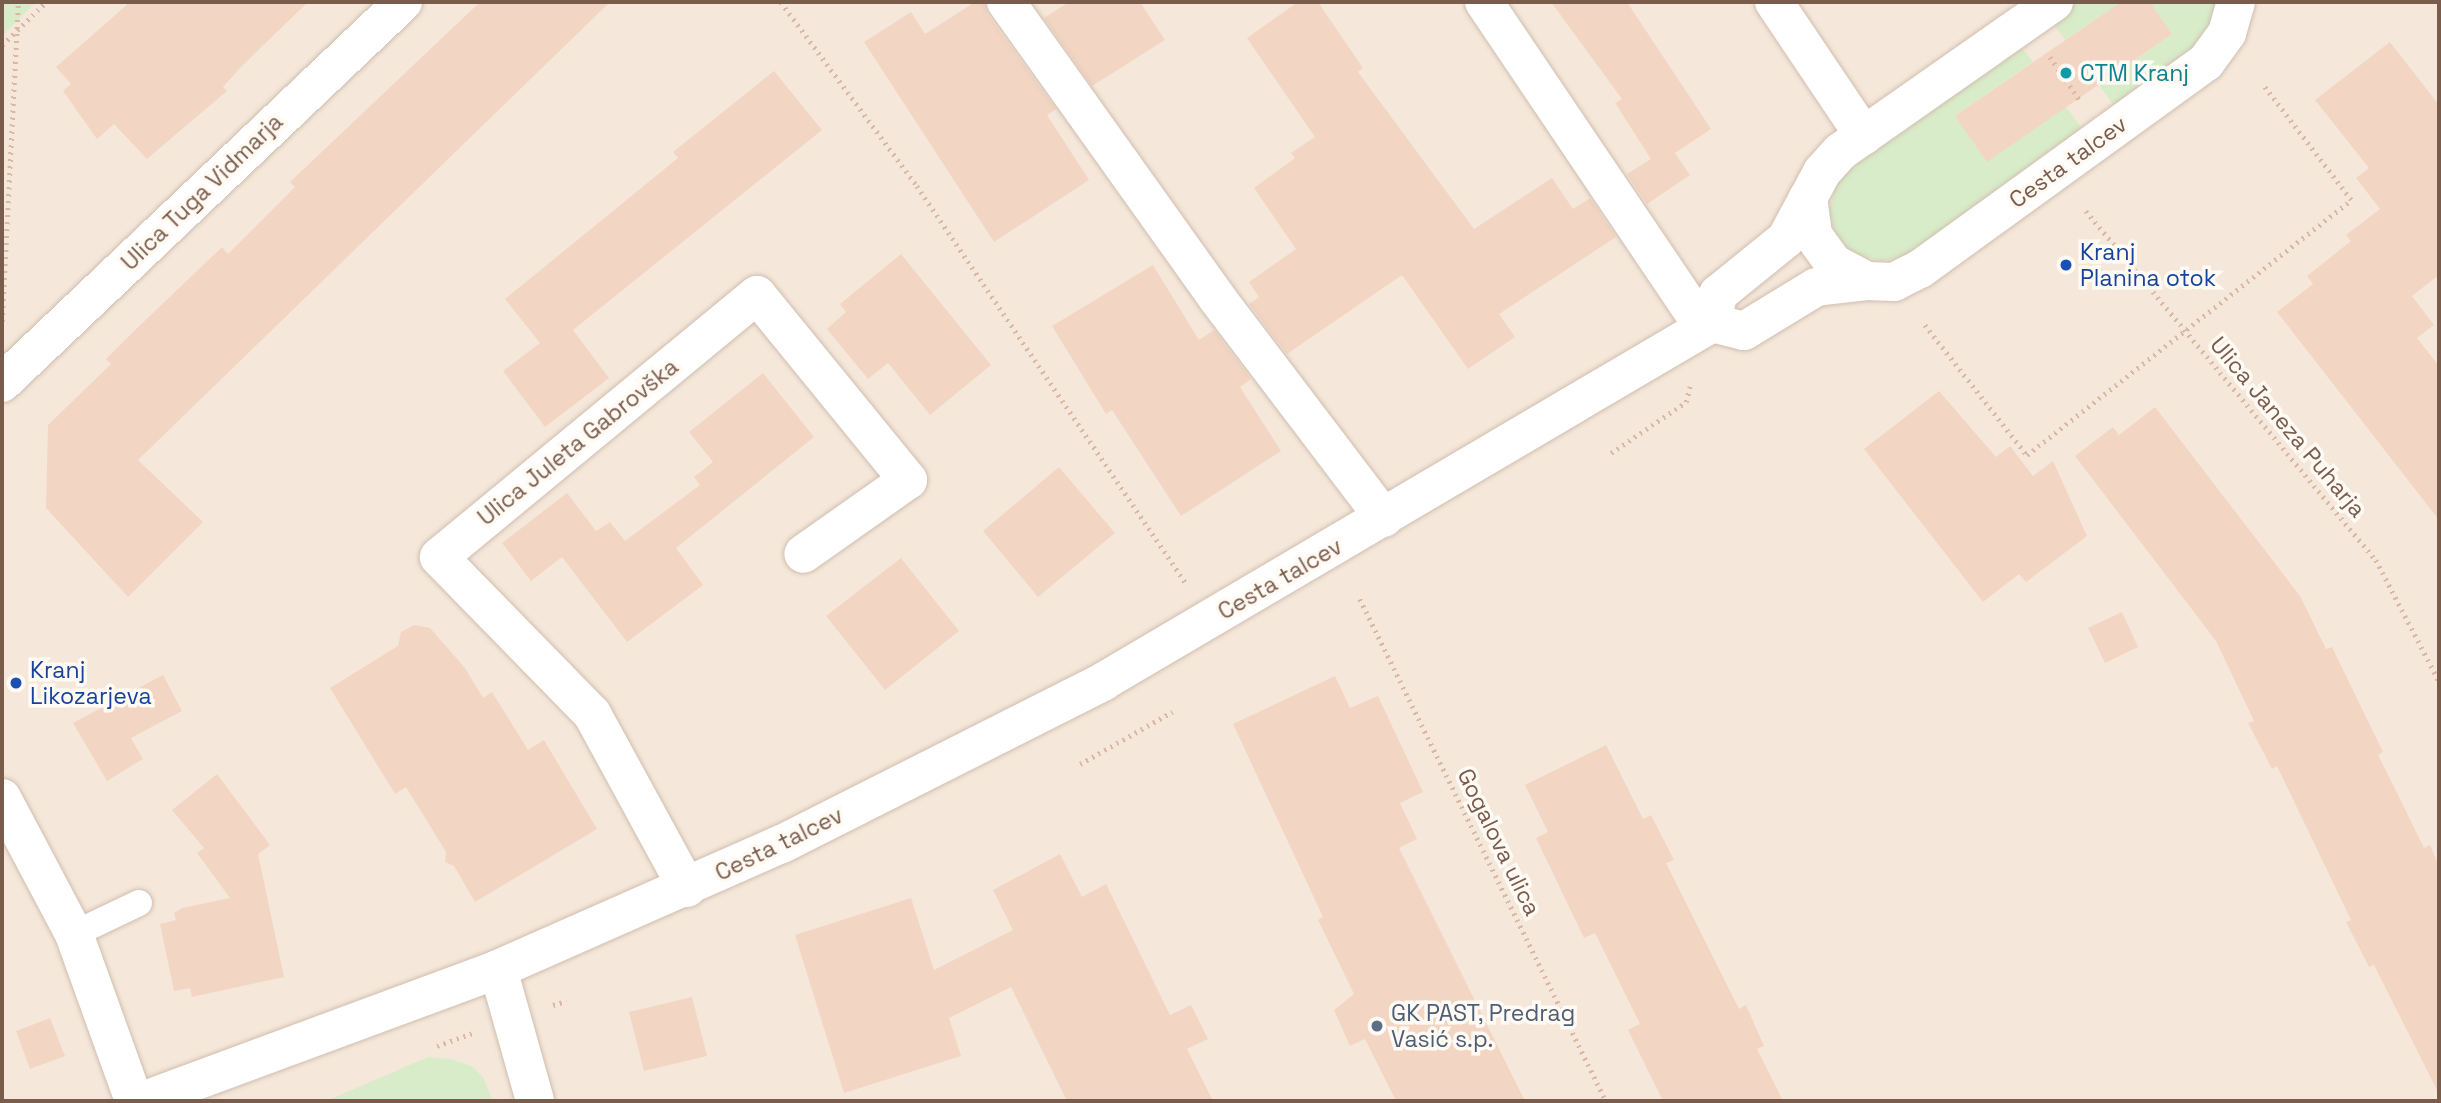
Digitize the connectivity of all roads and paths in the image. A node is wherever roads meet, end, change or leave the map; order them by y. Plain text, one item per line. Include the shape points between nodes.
1 (18, 2) edge
2 (46, 2) edge
3 (402, 2) edge
4 (781, 2) edge
5 (1006, 2) edge
6 (1484, 2) edge
7 (1774, 2) edge
8 (2054, 2) edge
9 (2236, 2) edge
10 (16, 31) junction
11 (2, 45) edge
12 (2042, 46) dead end
13 (2263, 85) dead end
14 (2088, 111) dead end
15 (1864, 136) junction
16 (2, 173) edge
17 (7, 178) junction
18 (1808, 198) junction
19 (2086, 211) dead end
20 (1867, 281) junction
21 (1708, 325) junction
22 (1925, 326) dead end
23 (2182, 329) junction
24 (2, 330) edge
25 (2, 383) edge
26 (1686, 402) dead end
27 (1611, 453) dead end
28 (1384, 518) junction
29 (803, 554) dead end
30 (1190, 591) dead end
31 (1360, 599) dead end
32 (2439, 681) edge
33 (1172, 712) dead end
34 (1080, 764) dead end
35 (2, 798) edge
36 (687, 888) junction
37 (139, 903) dead end
38 (74, 934) junction
39 (498, 969) junction
40 (134, 1101) edge
41 (142, 1101) edge
42 (535, 1101) edge
43 (1606, 1101) edge

1 - 10 path
2 - 10 path
3 - 25 street, Ulica Tuga Vidmarja
4 - 30 path via 917,186
5 - 28 street via 1217,298
6 - 21 street
7 - 15 street
8 - 15 street
9 - 20 street, Cesta talcev via 2227,33 2206,62 1920,269 1894,282
10 - 11 path
10 - 17 path
12 - 14 path
13 - 23 path via 2351,200
15 - 18 street via 1822,172
16 - 17 path
17 - 24 path
18 - 20 street via 1813,235 1833,263
18 - 21 street via 1786,239 1718,294
19 - 23 path, Ulica Janeza Puharja
20 - 21 street, Cesta talcev via 1816,287 1744,331
21 - 28 street, Cesta talcev
22 - 23 path via 2027,455
23 - 32 path, Ulica Janeza Puharja via 2376,560
26 - 27 path
28 - 36 street, Cesta talcev via 1104,681
29 - 36 street, Ulica Juleta Gabrovška via 908,480 757,295 439,557 592,714
31 - 43 path, Gogalova ulica
33 - 34 path
35 - 38 street
36 - 39 street, Cesta talcev
37 - 38 lane
38 - 40 street
39 - 41 street, Cesta talcev
39 - 42 street

